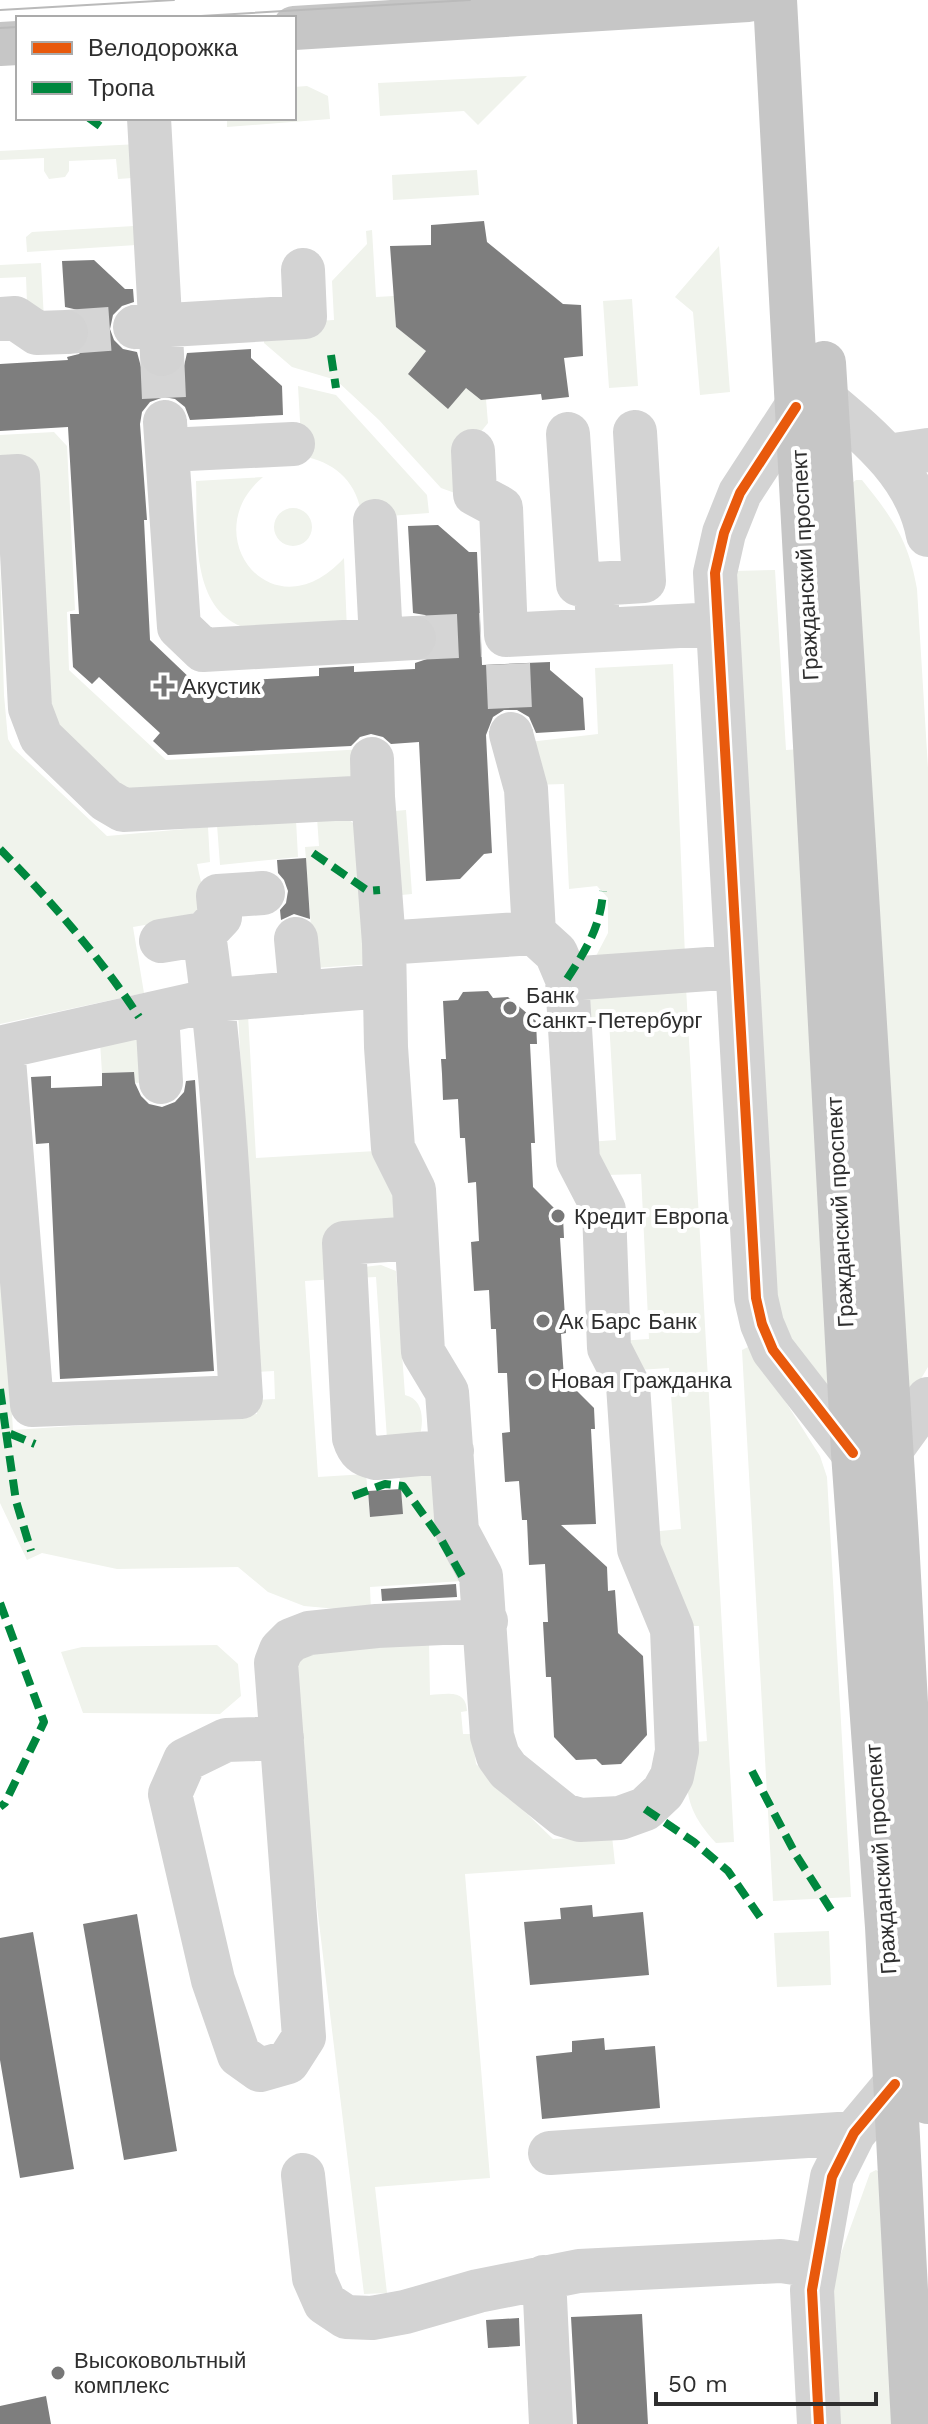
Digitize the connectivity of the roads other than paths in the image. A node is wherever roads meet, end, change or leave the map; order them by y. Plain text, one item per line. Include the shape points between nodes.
1 (748, 0) edge
2 (775, 0) edge
3 (803, 0) edge
4 (296, 28) edge
5 (149, 120) edge
6 (303, 270) dead end
7 (0, 319) edge
8 (66, 332) tunnel mouth
9 (812, 404) junction
10 (635, 432) dead end
11 (568, 434) dead end
12 (293, 444) dead end
13 (473, 451) dead end
14 (908, 453) edge
15 (0, 477) edge
16 (375, 521) dead end
17 (928, 535) edge
18 (595, 584) junction
19 (718, 624) junction
20 (599, 630) junction
21 (511, 734) tunnel mouth
22 (263, 893) dead end
23 (534, 933) junction
24 (204, 934) junction
25 (296, 939) dead end
26 (161, 941) dead end
27 (384, 943) junction
28 (737, 967) junction
29 (567, 979) junction
30 (384, 986) junction
31 (301, 993) junction
32 (213, 1000) junction
33 (157, 1013) junction
34 (161, 1082) dead end
35 (416, 1238) junction
36 (928, 1399) edge
37 (452, 1451) junction
38 (872, 1452) junction
39 (486, 1621) junction
40 (901, 1678) edge
41 (282, 1738) junction
42 (908, 1868) edge
43 (919, 2087) edge
44 (854, 2133) junction
45 (550, 2153) dead end
46 (303, 2175) dead end
47 (815, 2266) junction
48 (544, 2277) junction
49 (551, 2424) edge
50 (819, 2424) edge
51 (913, 2424) edge

1 - 4 main road
2 - 9 main road, Гражданский проспект
3 - 9 main road, Гражданский проспект
5 - 6 street via 153,336 305,317
7 - 8 street via 15,318 37,333
9 - 14 street
9 - 19 street via 740,493 715,573
9 - 38 main road, Гражданский проспект
10 - 18 street via 644,581
11 - 18 street via 578,584
12 - 16 street via 166,436 179,627 203,650 397,639
13 - 20 street via 475,494 503,497 498,645
14 - 17 street via 911,488
15 - 27 street via 18,476 30,708 41,737 123,810 372,778
18 - 20 street
19 - 20 street
19 - 28 street
21 - 23 street via 526,789
22 - 24 street via 218,896 220,917
23 - 27 street
23 - 29 street via 556,953
24 - 26 street
24 - 32 street
25 - 31 street
27 - 30 street
28 - 29 street
28 - 38 street via 756,1298 762,1324 773,1350
29 - 39 street via 578,1160 604,1210 609,1348 628,1385 639,1549 672,1629 677,1751 672,1776 645,1809 620,1818 580,1820 564,1815 508,1770 492,1736
30 - 31 street
30 - 35 street via 393,1148 414,1190
31 - 32 street
32 - 33 street
32 - 33 street via 241,1397 32,1405 3,1047
33 - 34 street
35 - 37 street via 423,1352 447,1392
35 - 37 street via 344,1243 354,1438 358,1449 384,1470
36 - 38 street
37 - 39 street via 457,1531 481,1576
38 - 40 main road, Гражданский проспект
39 - 41 street via 322,1631 291,1640 276,1663
40 - 42 main road, Гражданский проспект
41 - 41 street via 304,2037 288,2062 260,2070 239,2055 213,1980 170,1794 185,1760 226,1740
42 - 43 main road, Гражданский проспект
43 - 44 street
43 - 51 main road, Гражданский проспект
44 - 45 street
44 - 47 street via 832,2177
46 - 48 street via 314,2278 325,2303 346,2317 405,2312
47 - 48 street via 781,2261
47 - 50 street
48 - 49 street

